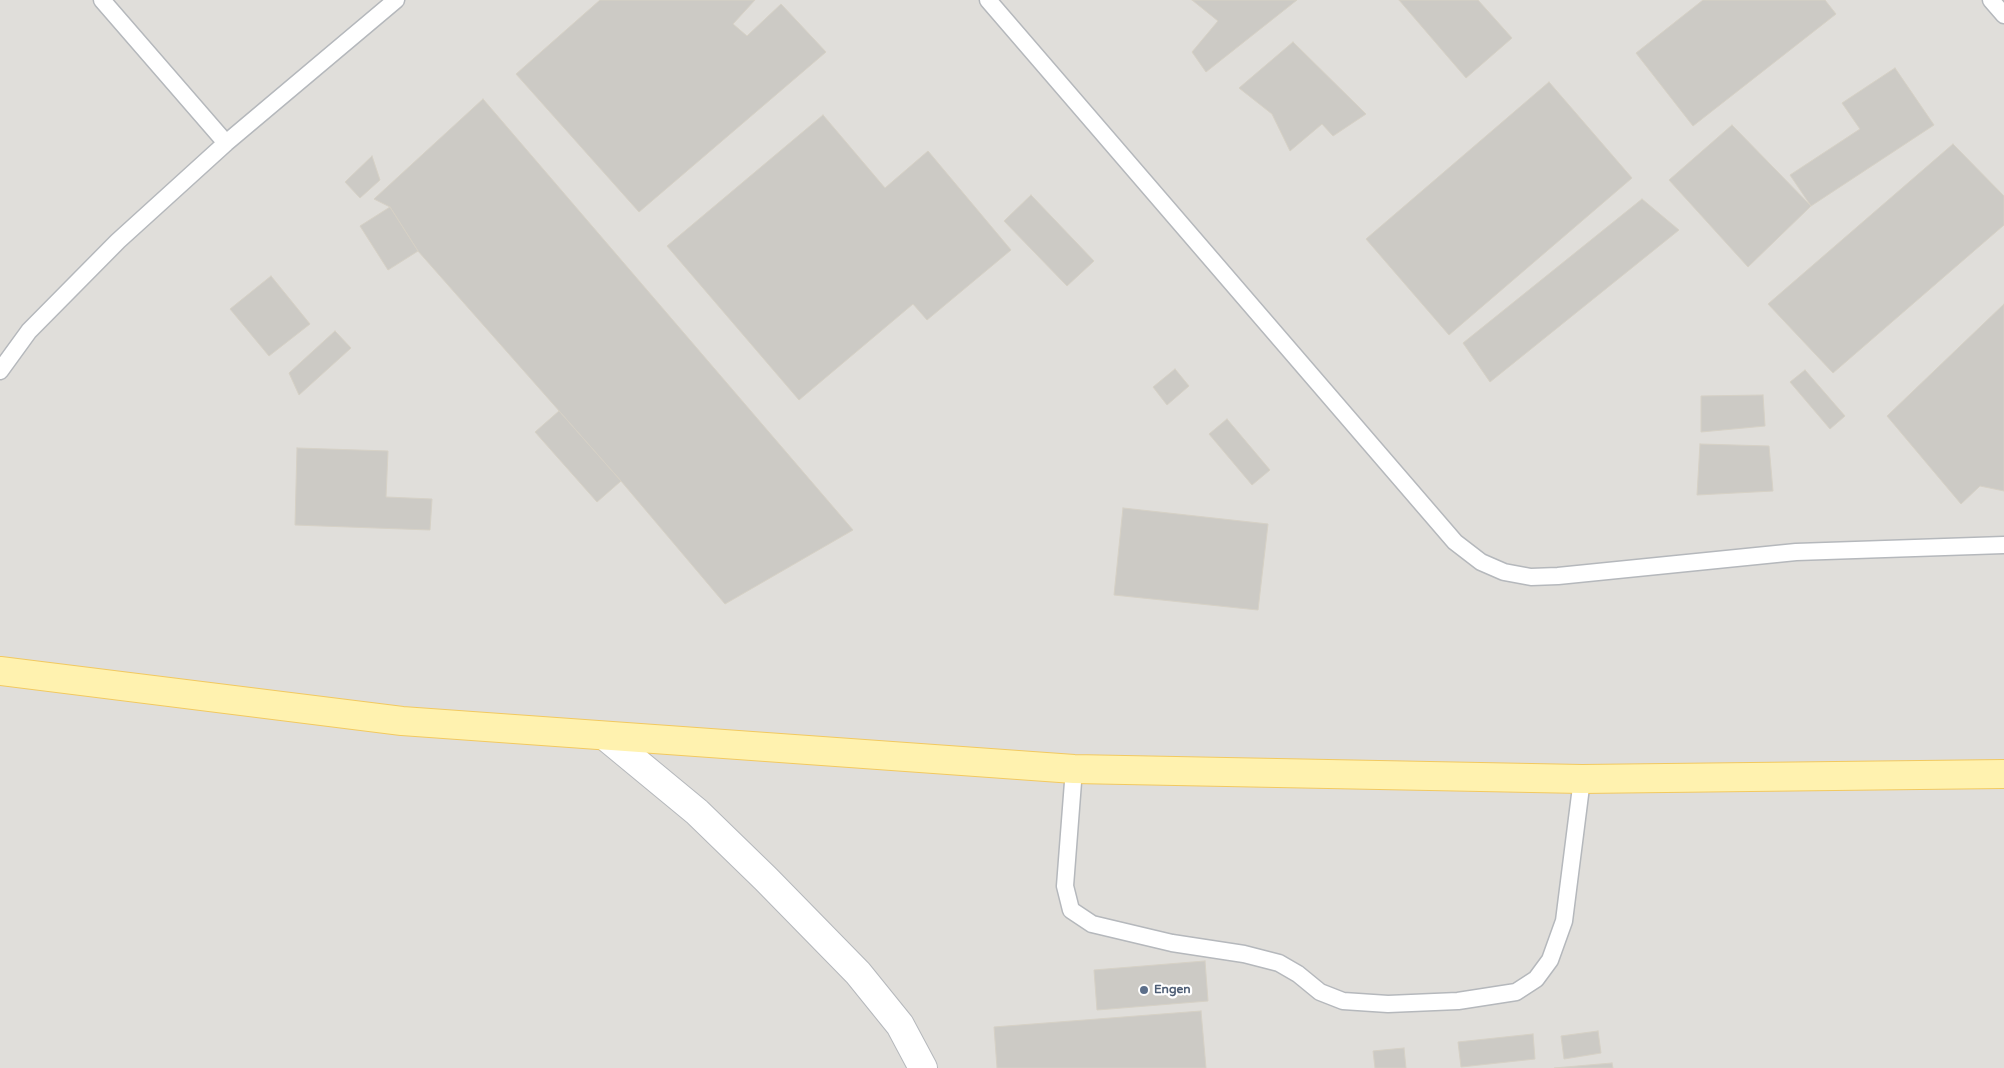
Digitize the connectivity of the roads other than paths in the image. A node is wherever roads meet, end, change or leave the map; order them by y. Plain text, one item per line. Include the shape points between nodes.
1 (102, 0) edge
2 (396, 0) edge
3 (988, 0) edge
4 (1991, 0) edge
5 (2004, 15) edge
6 (226, 143) junction
7 (0, 370) edge
8 (2004, 545) edge
9 (0, 671) edge
10 (605, 736) junction
11 (1074, 769) junction
12 (2004, 774) edge
13 (1582, 779) junction
14 (923, 1068) edge

1 - 6 lane
2 - 6 lane
3 - 8 lane via 1455,542 1481,562 1504,572 1531,577 1796,552
4 - 5 lane
6 - 7 lane via 118,240 29,331
9 - 10 main road via 402,721
10 - 11 main road
10 - 14 street via 697,812 858,973 900,1025
11 - 13 main road
11 - 13 lane via 1065,886 1071,910 1092,924 1279,963 1320,992 1343,1001 1388,1004 1458,1002 1516,992 1536,979 1550,960 1564,921
12 - 13 main road

